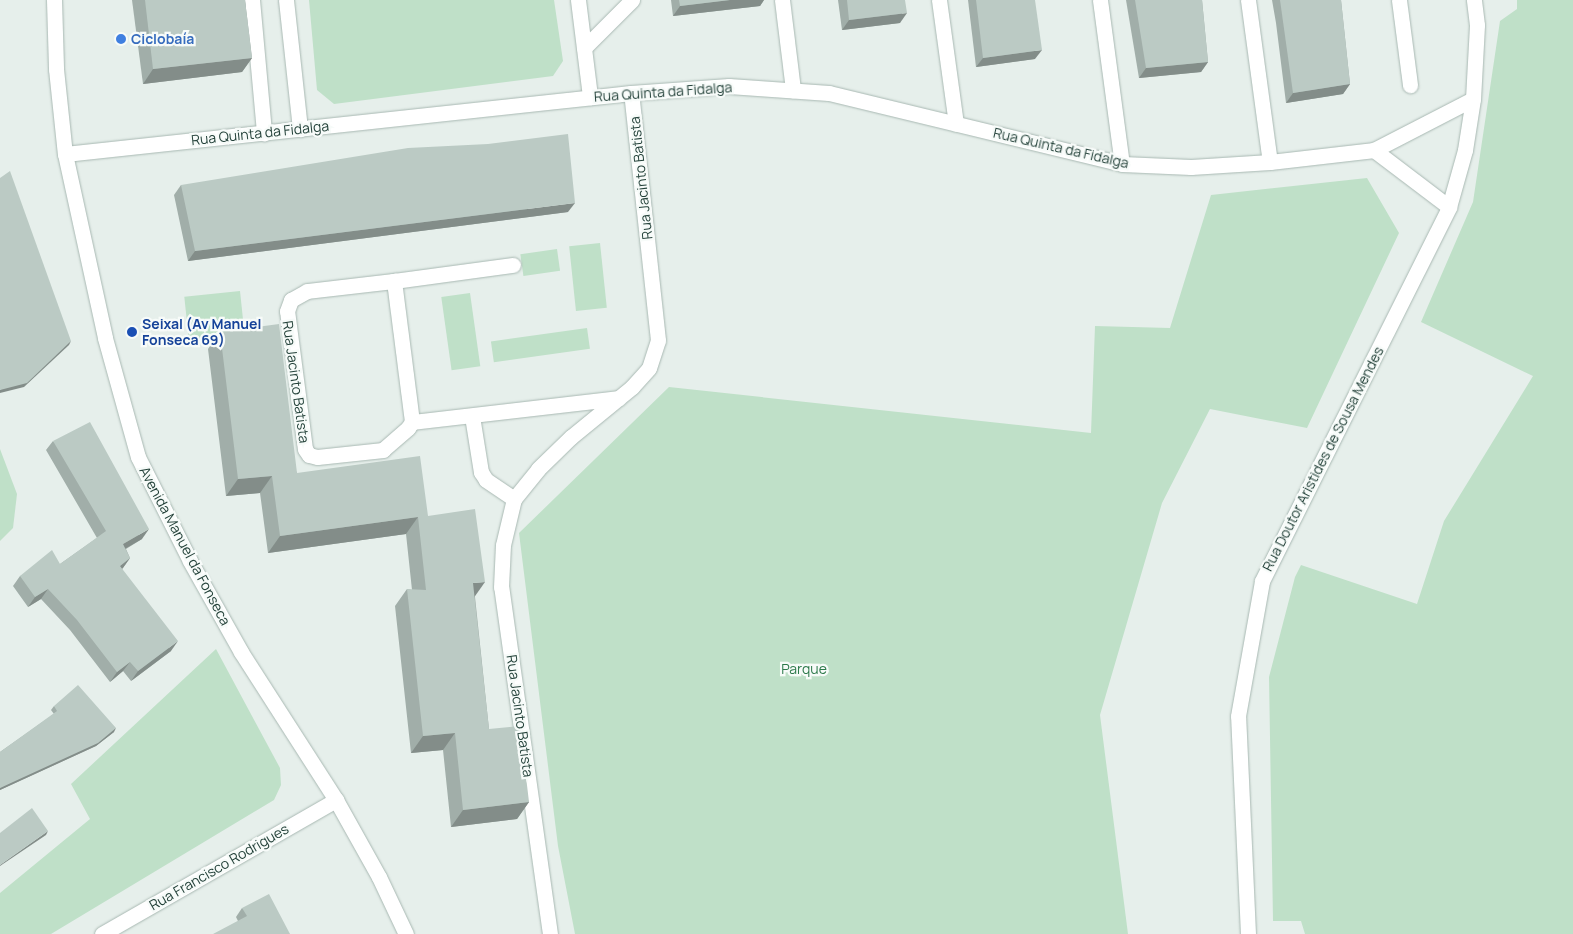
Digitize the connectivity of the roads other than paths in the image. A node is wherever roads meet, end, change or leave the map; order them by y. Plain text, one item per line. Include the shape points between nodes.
1 (54, 0) edge
2 (252, 0) edge
3 (286, 0) edge
4 (578, 0) edge
5 (632, 0) edge
6 (782, 0) edge
7 (939, 0) edge
8 (1100, 0) edge
9 (1248, 0) edge
10 (1399, 0) edge
11 (1474, 0) edge
12 (584, 48) junction
13 (1410, 85) dead end
14 (793, 90) junction
15 (632, 93) junction
16 (590, 97) junction
17 (1473, 100) junction
18 (956, 124) junction
19 (300, 129) junction
20 (264, 133) junction
21 (1374, 150) junction
22 (65, 154) junction
23 (1270, 162) junction
24 (1122, 164) junction
25 (1449, 207) junction
26 (513, 265) dead end
27 (394, 281) junction
28 (619, 398) junction
29 (472, 416) junction
30 (412, 422) junction
31 (514, 499) junction
32 (336, 800) junction
33 (102, 934) edge
34 (406, 934) edge
35 (550, 934) edge
36 (1248, 934) edge

1 - 22 street, Avenida Manuel da Fonseca via 58,94
2 - 20 street
3 - 19 street
4 - 12 street
5 - 12 street
6 - 14 street
7 - 18 street
8 - 24 street
9 - 23 street
10 - 13 street
11 - 17 street, Rua Doutor Aristides de Sousa Mendes via 1477,26
12 - 16 street
14 - 15 street, Rua Quinta da Fidalga via 729,86
14 - 18 street, Rua Quinta da Fidalga via 829,93
15 - 16 street, Rua Quinta da Fidalga
15 - 28 street, Rua Jacinto Batista via 658,340 649,368
16 - 19 street, Rua Quinta da Fidalga
17 - 21 street, Rua Quinta da Fidalga
17 - 25 street, Rua Doutor Aristides de Sousa Mendes via 1465,150
18 - 24 street, Rua Quinta da Fidalga
19 - 20 street, Rua Quinta da Fidalga
20 - 22 street, Rua Quinta da Fidalga
21 - 23 street, Rua Quinta da Fidalga
21 - 25 street
22 - 32 street, Avenida Manuel da Fonseca via 107,347 138,457 177,537 241,652
23 - 24 street, Rua Quinta da Fidalga via 1191,167
25 - 36 street, Rua Doutor Aristides de Sousa Mendes via 1262,580 1238,716
26 - 27 street, Rua Jacinto Batista
27 - 30 street
27 - 30 street, Rua Jacinto Batista via 308,291 291,300 287,311 305,449 309,455 317,457 383,450
28 - 29 street
28 - 31 street, Rua Jacinto Batista via 571,437 538,469
29 - 30 street
29 - 31 street via 481,472 486,480
31 - 35 street, Rua Jacinto Batista via 503,545 501,587
32 - 33 street, Rua Francisco Rodrigues
32 - 34 street, Avenida Manuel da Fonseca

